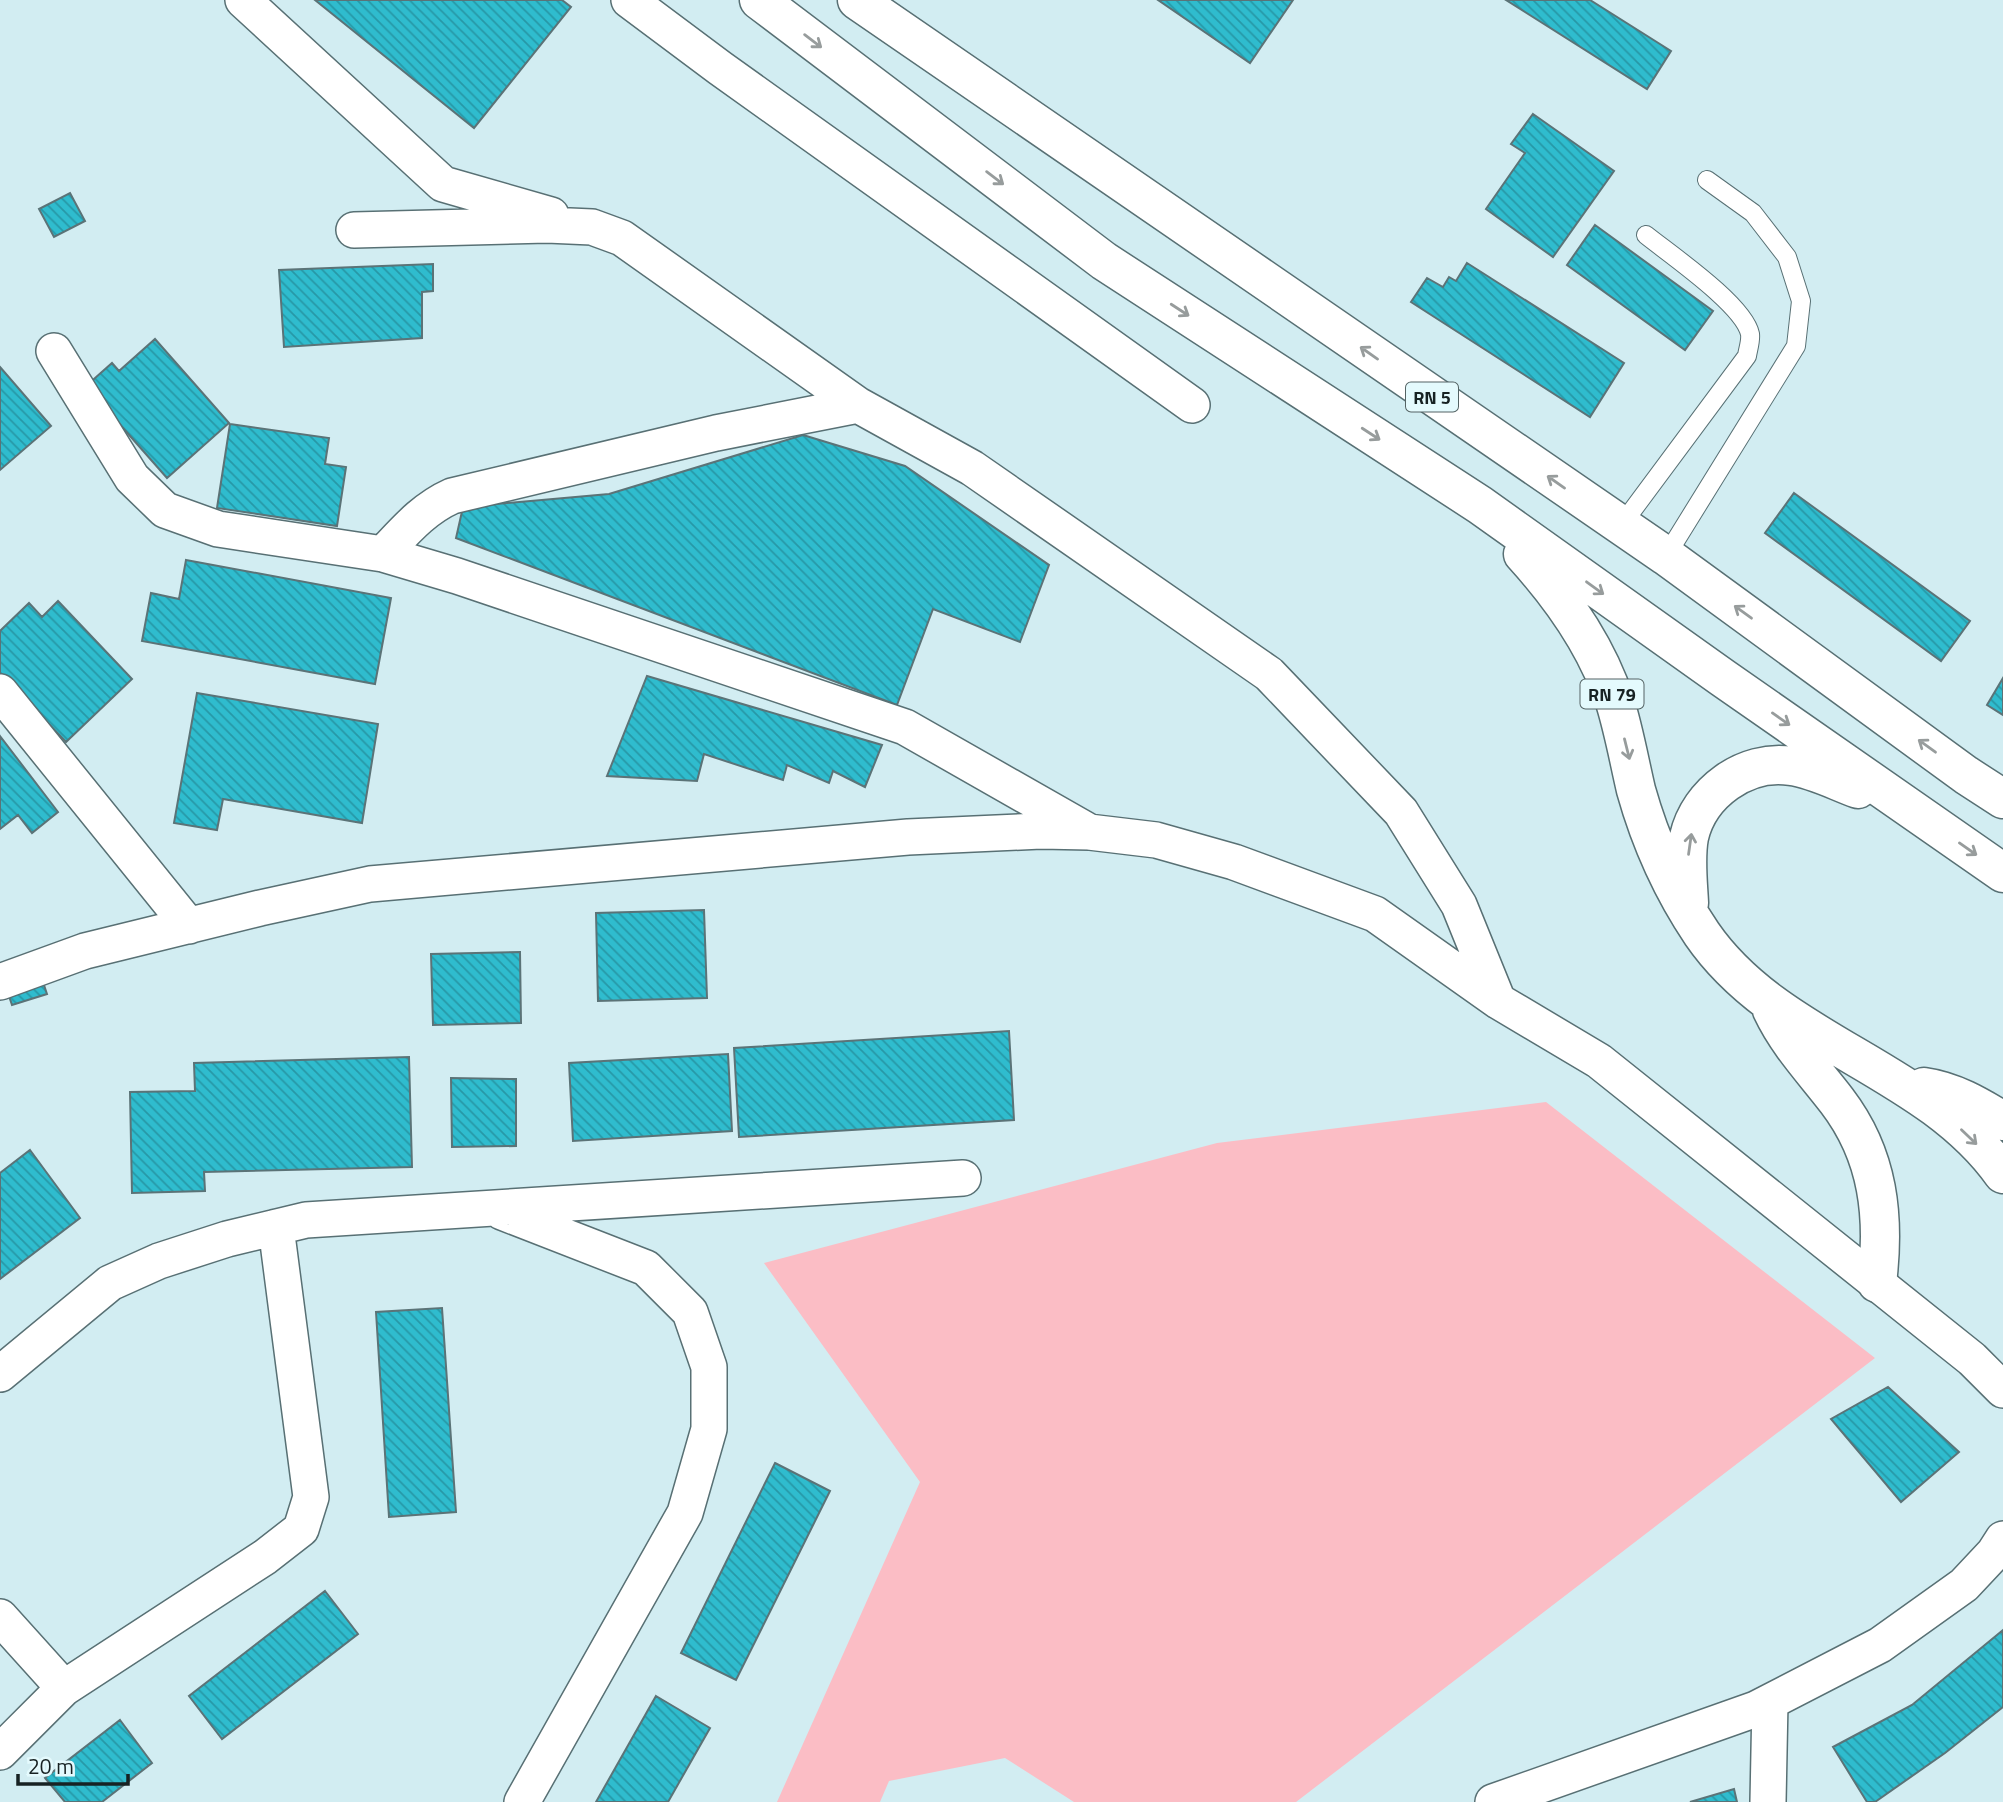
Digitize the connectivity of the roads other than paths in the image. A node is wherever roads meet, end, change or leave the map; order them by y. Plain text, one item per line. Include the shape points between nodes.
1 (243, 0) edge
2 (629, 0) edge
3 (759, 0) edge
4 (857, 0) edge
5 (1707, 180) dead end
6 (592, 227) junction
7 (354, 230) dead end
8 (1646, 235) dead end
9 (54, 351) dead end
10 (858, 405) junction
11 (1192, 405) dead end
12 (1480, 505) junction
13 (1620, 527) junction
14 (383, 554) junction
15 (1666, 556) junction
16 (0, 692) edge
17 (1985, 775) edge
18 (2003, 799) edge
19 (1917, 813) junction
20 (1089, 832) junction
21 (2003, 873) edge
22 (1689, 912) junction
23 (189, 926) junction
24 (0, 982) edge
25 (1767, 999) junction
26 (1498, 1001) junction
27 (1895, 1082) junction
28 (2003, 1121) edge
29 (2003, 1174) edge
30 (963, 1178) dead end
31 (490, 1208) junction
32 (276, 1227) junction
33 (1877, 1283) junction
34 (0, 1374) edge
35 (2003, 1390) edge
36 (2003, 1539) edge
37 (0, 1617) edge
38 (64, 1688) junction
39 (1770, 1702) junction
40 (0, 1752) edge
41 (522, 1802) edge
42 (1493, 1802) edge
43 (1768, 1802) edge

1 - 6 street via 443,184
2 - 11 street
3 -> 12 highway via 1104,261
13 -> 4 highway, RN 5
5 - 15 lane via 1754,213 1787,257 1801,301 1796,346
6 - 7 street
6 - 10 street via 622,238
8 - 13 lane via 1742,317 1750,336 1747,356
9 - 14 street via 132,478 166,510 218,529
10 - 14 street via 716,433 452,496 419,515
10 - 26 street via 972,468 1269,674 1401,812 1459,905
12 -> 19 highway
12 -> 22 highway, RN 79 via 1550,584 1597,660 1614,701 1651,833
13 - 15 highway, RN 5
14 - 20 street via 905,727
17 -> 15 highway, RN 5
16 - 23 street
17 - 18 highway, RN 5
19 -> 21 highway
22 -> 19 highway via 1689,837 1699,812 1737,775 1763,766 1790,766
20 - 23 street via 908,837 370,884
20 - 26 street via 1156,840 1234,862 1375,914
22 - 25 highway, RN 79 via 1724,960
23 - 24 street via 85,951
25 - 27 highway, RN 79
25 - 33 highway via 1791,1044 1855,1127 1870,1164 1882,1244
26 - 33 street via 1599,1061
27 - 28 highway via 1938,1089
27 -> 29 highway via 1968,1135
30 - 31 street
31 - 32 street via 306,1220
31 - 41 street via 646,1268 690,1312 709,1367 709,1429 685,1513
32 - 34 street via 159,1261 110,1283
32 - 38 street via 311,1497 301,1529
33 - 35 street via 1972,1359
36 - 39 street via 1964,1585 1880,1645
37 - 38 street
38 - 40 street
39 - 42 street
39 - 43 street

